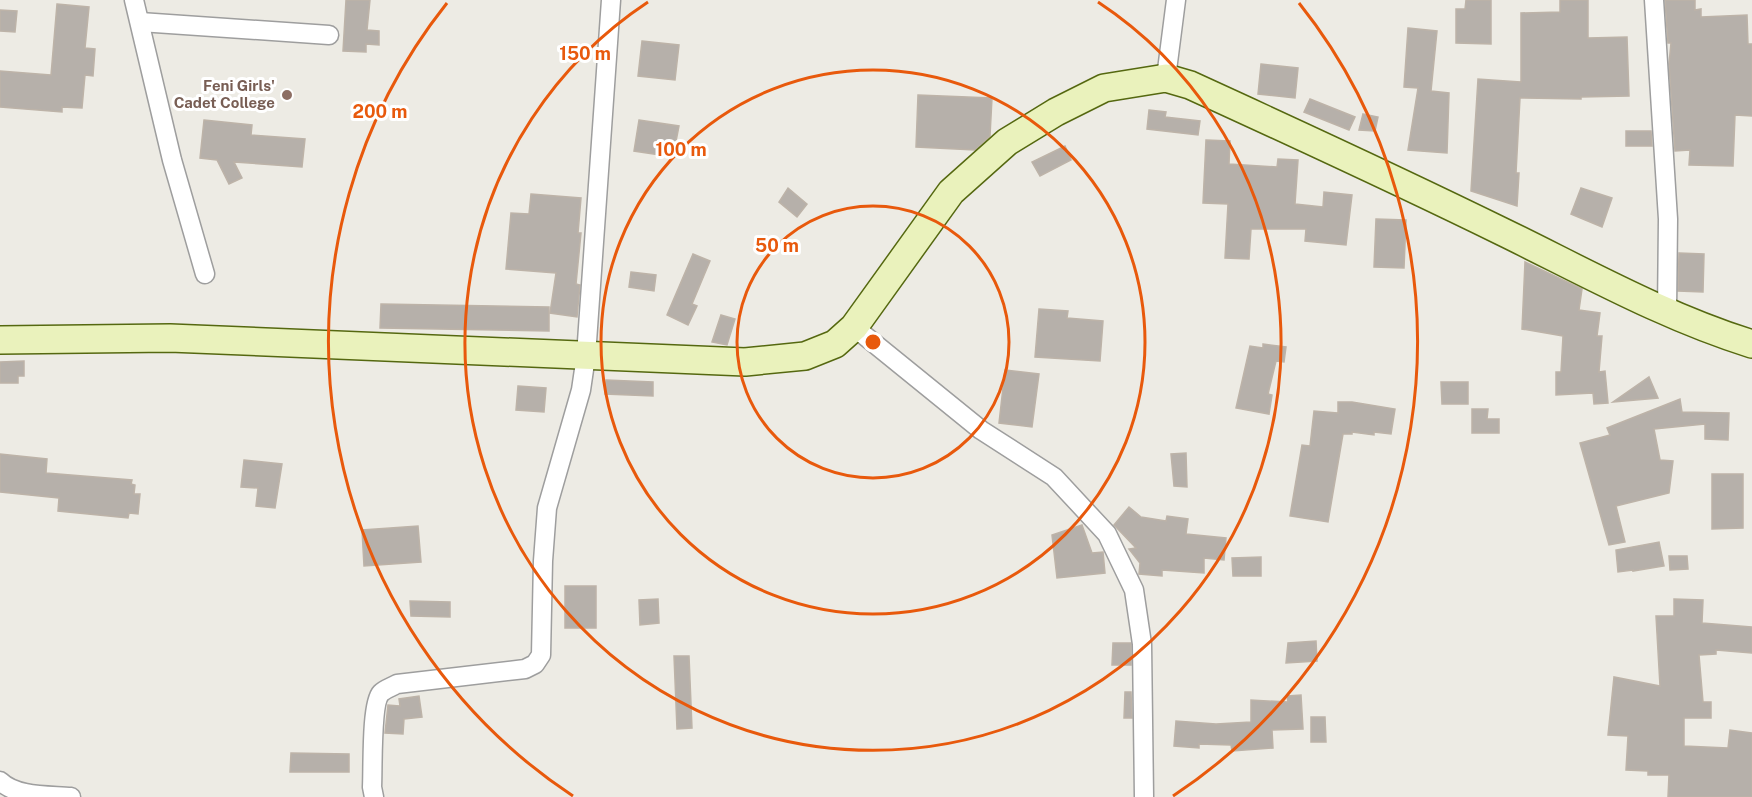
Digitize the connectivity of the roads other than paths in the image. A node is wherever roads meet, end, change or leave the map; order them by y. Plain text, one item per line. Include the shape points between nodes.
1 (134, 0) edge
2 (611, 0) edge
3 (1176, 0) edge
4 (1654, 0) edge
5 (140, 22) junction
6 (329, 35) dead end
7 (1166, 78) junction
8 (205, 274) dead end
9 (1666, 313) junction
10 (854, 327) junction
11 (0, 340) edge
12 (1752, 344) edge
13 (586, 356) junction
14 (1, 787) edge
15 (70, 797) edge
16 (374, 797) edge
17 (1144, 797) edge

1 - 5 street
2 - 13 street
3 - 7 street
4 - 9 street via 1668,219
5 - 6 street
5 - 8 street via 172,160
7 - 9 main road via 1190,85 1353,160
7 - 10 main road via 1104,88 1007,142 951,192
9 - 12 main road
10 - 13 main road via 835,344 805,356 745,362
10 - 17 street via 981,430 1054,477 1107,534 1134,590 1142,644
11 - 13 main road via 170,338
13 - 16 street via 581,390 547,507 541,655 525,669 397,684 382,692 375,710
14 - 15 street

